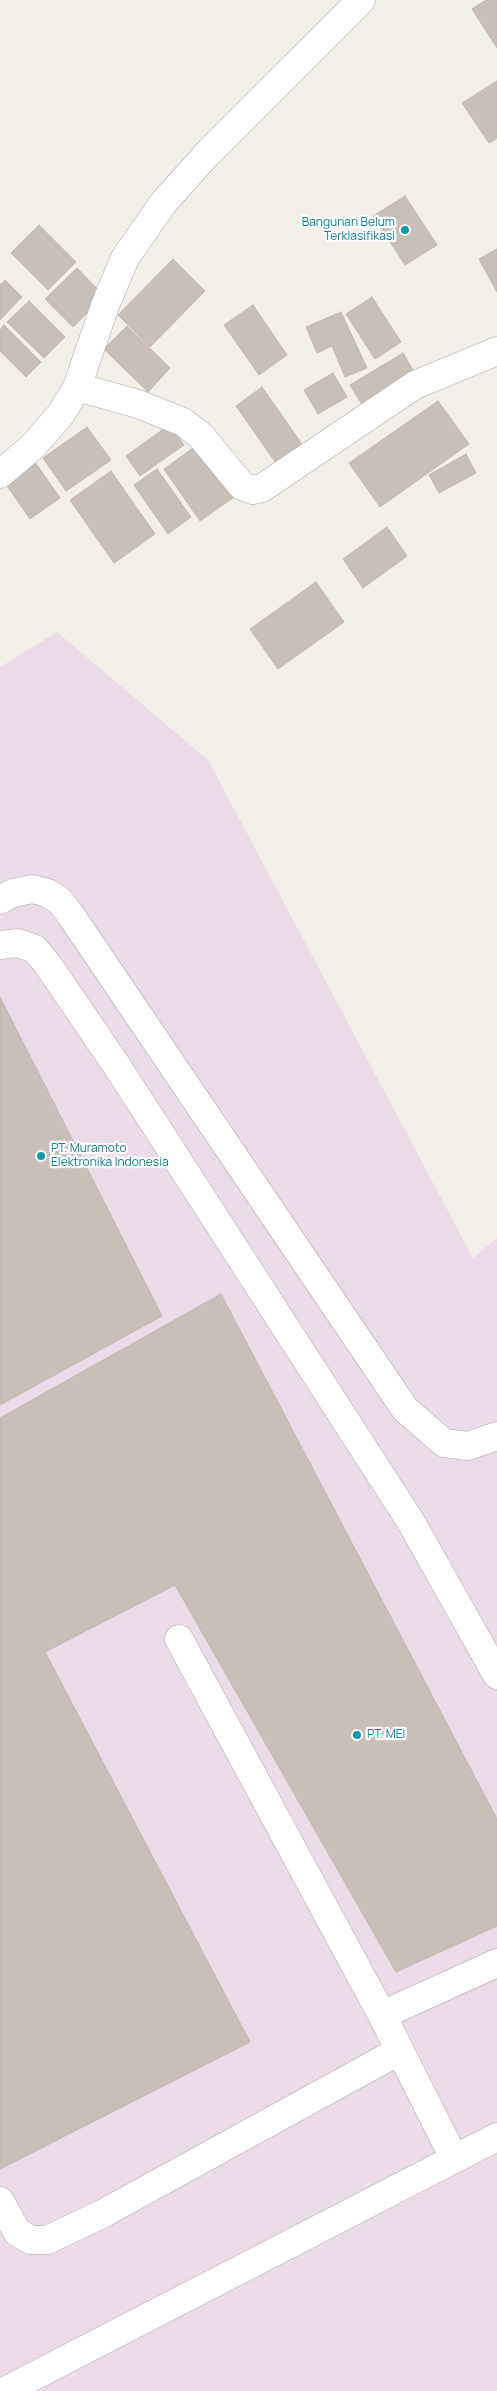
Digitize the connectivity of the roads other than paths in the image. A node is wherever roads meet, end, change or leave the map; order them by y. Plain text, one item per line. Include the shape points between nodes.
1 (361, 0) edge
2 (497, 351) edge
3 (77, 387) junction
4 (0, 474) edge
5 (0, 900) edge
6 (0, 945) edge
7 (497, 1436) edge
8 (179, 1639) dead end
9 (497, 1675) edge
10 (497, 1963) edge
11 (382, 2015) junction
12 (399, 2051) junction
13 (497, 2137) edge
14 (454, 2158) junction
15 (0, 2201) edge
16 (5, 2391) edge

1 - 3 street via 164,202 125,258
2 - 3 street via 415,385 262,488 253,490 242,486 201,436 183,422 138,404
3 - 4 street via 61,414 32,447
5 - 7 street via 32,888 60,901 405,1409 444,1442 468,1446
6 - 9 street via 18,943 35,949 112,1058 411,1522
8 - 11 street
10 - 11 street
11 - 12 street
12 - 14 street
12 - 15 street via 102,2214 47,2240 31,2240 17,2232
13 - 14 street
14 - 16 street

